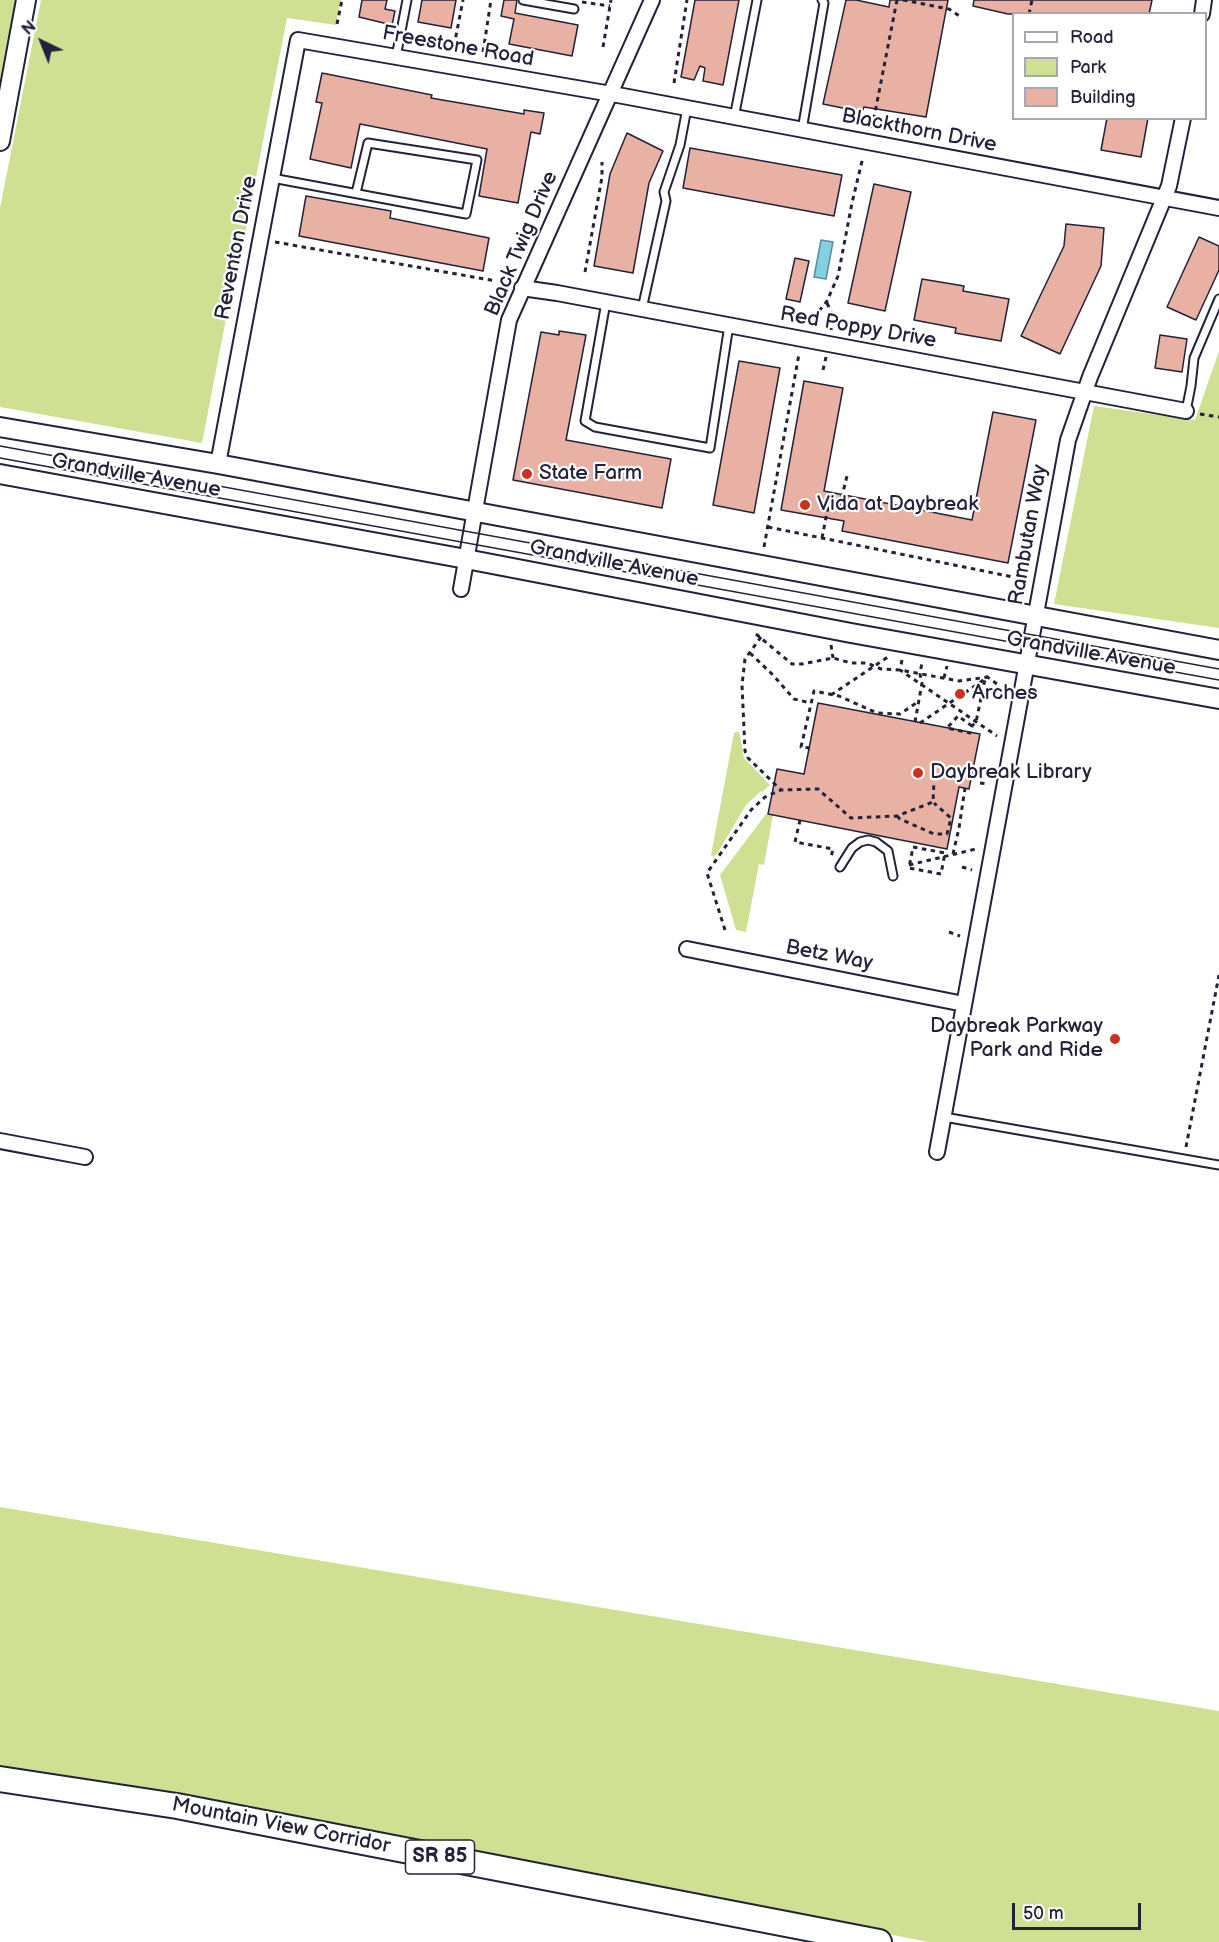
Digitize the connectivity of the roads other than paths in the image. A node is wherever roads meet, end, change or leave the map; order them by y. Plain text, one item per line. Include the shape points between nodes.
1 (26, 0) edge
2 (407, 0) edge
3 (523, 0) edge
4 (652, 0) edge
5 (757, 0) edge
6 (822, 0) edge
7 (545, 2) edge
8 (574, 9) road end
9 (298, 40) joint
10 (396, 57) junction
11 (610, 95) junction
12 (687, 108) junction
13 (734, 118) junction
14 (1183, 120) edge
15 (802, 130) junction
16 (0, 141) edge
17 (272, 178) junction
18 (356, 194) junction
19 (1164, 198) junction
20 (1219, 208) edge
21 (522, 288) junction
22 (1219, 299) edge
23 (606, 302) junction
24 (642, 309) junction
25 (729, 325) junction
26 (1085, 392) junction
27 (1186, 411) joint
28 (0, 427) edge
29 (218, 464) junction
30 (0, 474) edge
31 (474, 512) junction
32 (466, 559) junction
33 (461, 589) dead end
34 (1036, 616) junction
35 (1219, 650) edge
36 (1027, 665) junction
37 (1219, 699) edge
38 (840, 867) dead end
39 (893, 876) dead end
40 (687, 949) dead end
41 (964, 1004) junction
42 (943, 1117) junction
43 (0, 1141) edge
44 (937, 1152) dead end
45 (85, 1157) dead end
46 (1219, 1165) edge
47 (0, 1779) edge
48 (879, 1942) edge

1 - 16 street
2 - 10 lane
3 - 7 lane
4 - 11 street, Black Twig Drive
5 - 13 lane
6 - 15 lane
7 - 8 lane
9 - 10 street, Freestone Road
9 - 17 street, Reventon Drive
10 - 11 street, Freestone Road
11 - 12 street, Blackthorn Drive
11 - 21 street, Black Twig Drive
12 - 13 street, Blackthorn Drive
12 - 24 lane via 680,145 664,192 666,201
13 - 15 street, Blackthorn Drive
14 - 19 street, Rambutan Way
15 - 19 street, Blackthorn Drive
17 - 18 lane
17 - 29 street, Reventon Drive
18 - 18 lane via 466,214 477,160 368,143
19 - 20 street, Blackthorn Drive
19 - 26 street, Rambutan Way
21 - 23 street, Red Poppy Drive
21 - 31 street, Black Twig Drive via 509,320
22 - 27 lane via 1194,358
23 - 24 street, Red Poppy Drive
23 - 25 lane via 585,421 595,427 710,448
24 - 25 street, Red Poppy Drive
25 - 26 street, Red Poppy Drive
26 - 27 street, Red Poppy Drive
26 - 34 street, Rambutan Way via 1068,440
28 - 29 street, Grandville Avenue
29 - 31 street, Grandville Avenue
30 - 32 street, Grandville Avenue
31 - 32 street, Black Twig Drive
31 - 34 street, Grandville Avenue
32 - 33 street, Black Twig Drive
32 - 36 street, Grandville Avenue
34 - 35 street, Grandville Avenue
34 - 36 street, Rambutan Way
36 - 37 street, Grandville Avenue
36 - 41 street, Rambutan Way
38 - 39 lane via 852,848 868,840 888,851
40 - 41 street, Betz Way
41 - 42 street, Rambutan Way
42 - 44 street, Rambutan Way
42 - 46 lane
43 - 45 street
47 - 48 highway, Mountain View Corridor / SR 85 via 177,1806

